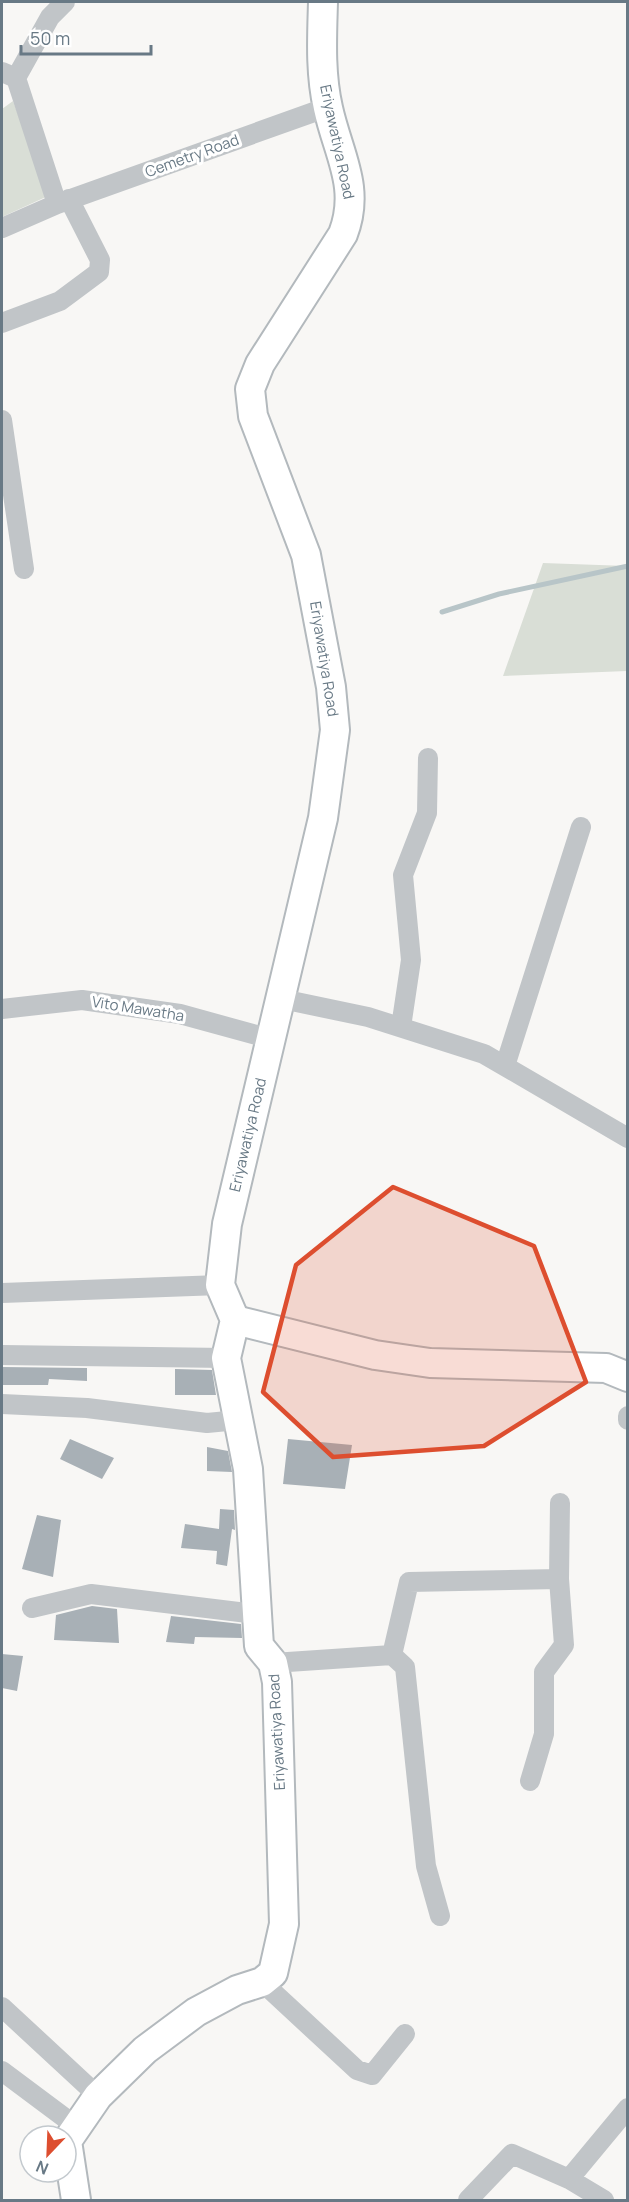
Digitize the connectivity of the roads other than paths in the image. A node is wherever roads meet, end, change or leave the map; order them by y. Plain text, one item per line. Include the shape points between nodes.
1 (64, 2) edge
2 (323, 2) edge
3 (9, 75) edge
4 (328, 108) junction
5 (63, 201) junction
6 (2, 228) edge
7 (2, 323) edge
8 (2, 420) edge
9 (24, 569) dead end
10 (428, 758) dead end
11 (581, 827) dead end
12 (282, 999) junction
13 (2, 1009) edge
14 (401, 1027) junction
15 (271, 1040) junction
16 (505, 1066) junction
17 (627, 1138) edge
18 (220, 1285) junction
19 (2, 1293) edge
20 (235, 1320) junction
21 (2, 1355) edge
22 (226, 1358) junction
23 (627, 1377) edge
24 (2, 1404) edge
25 (238, 1420) junction
26 (560, 1503) dead end
27 (559, 1579) junction
28 (32, 1608) dead end
29 (256, 1614) junction
30 (392, 1655) junction
31 (273, 1663) junction
32 (530, 1781) dead end
33 (440, 1916) dead end
34 (262, 1982) junction
35 (2, 2007) edge
36 (405, 2034) dead end
37 (2, 2071) edge
38 (98, 2096) junction
39 (627, 2108) edge
40 (72, 2124) edge
41 (78, 2124) edge
42 (569, 2179) junction
43 (74, 2184) edge
44 (76, 2200) edge
45 (468, 2200) edge
46 (604, 2200) edge

1 - 3 street
2 - 4 street, Eriyawatiya Road via 322,62
3 - 5 street
4 - 5 street, Cemetry Road
4 - 12 street, Eriyawatiya Road via 350,187 351,214 343,234 260,364 250,389 253,416 306,555 331,687 335,730 323,818
5 - 6 street, Cemetry Road
5 - 7 street via 100,260 99,272 60,301
8 - 9 street
10 - 14 street via 427,813 403,875 411,960
11 - 16 street
12 - 14 street
12 - 15 street, Eriyawatiya Road
13 - 15 street, Vito Mawatha via 82,1000 180,1014
14 - 16 street via 484,1054
15 - 18 street, Eriyawatiya Road via 227,1224
16 - 17 street
18 - 19 street
18 - 20 street, Eriyawatiya Road
20 - 22 street, Eriyawatiya Road
20 - 23 street via 375,1355 430,1363 606,1368
21 - 22 street
22 - 25 street, Eriyawatiya Road
24 - 25 street via 87,1408 207,1423
25 - 29 street, Eriyawatiya Road via 248,1469
26 - 27 street
27 - 30 street via 409,1582
27 - 32 street via 564,1645 544,1672 544,1734
28 - 29 street via 91,1594
29 - 31 street, Eriyawatiya Road via 259,1646
30 - 31 street
30 - 33 street via 405,1667 426,1866
31 - 34 street, Eriyawatiya Road via 277,1682 284,1924 273,1972
34 - 36 street via 357,2070 372,2074
34 - 38 street via 237,1990 196,2012 145,2050
35 - 38 street
37 - 40 street
38 - 41 street
39 - 42 street
42 - 45 street via 512,2154
42 - 46 street
43 - 44 street

